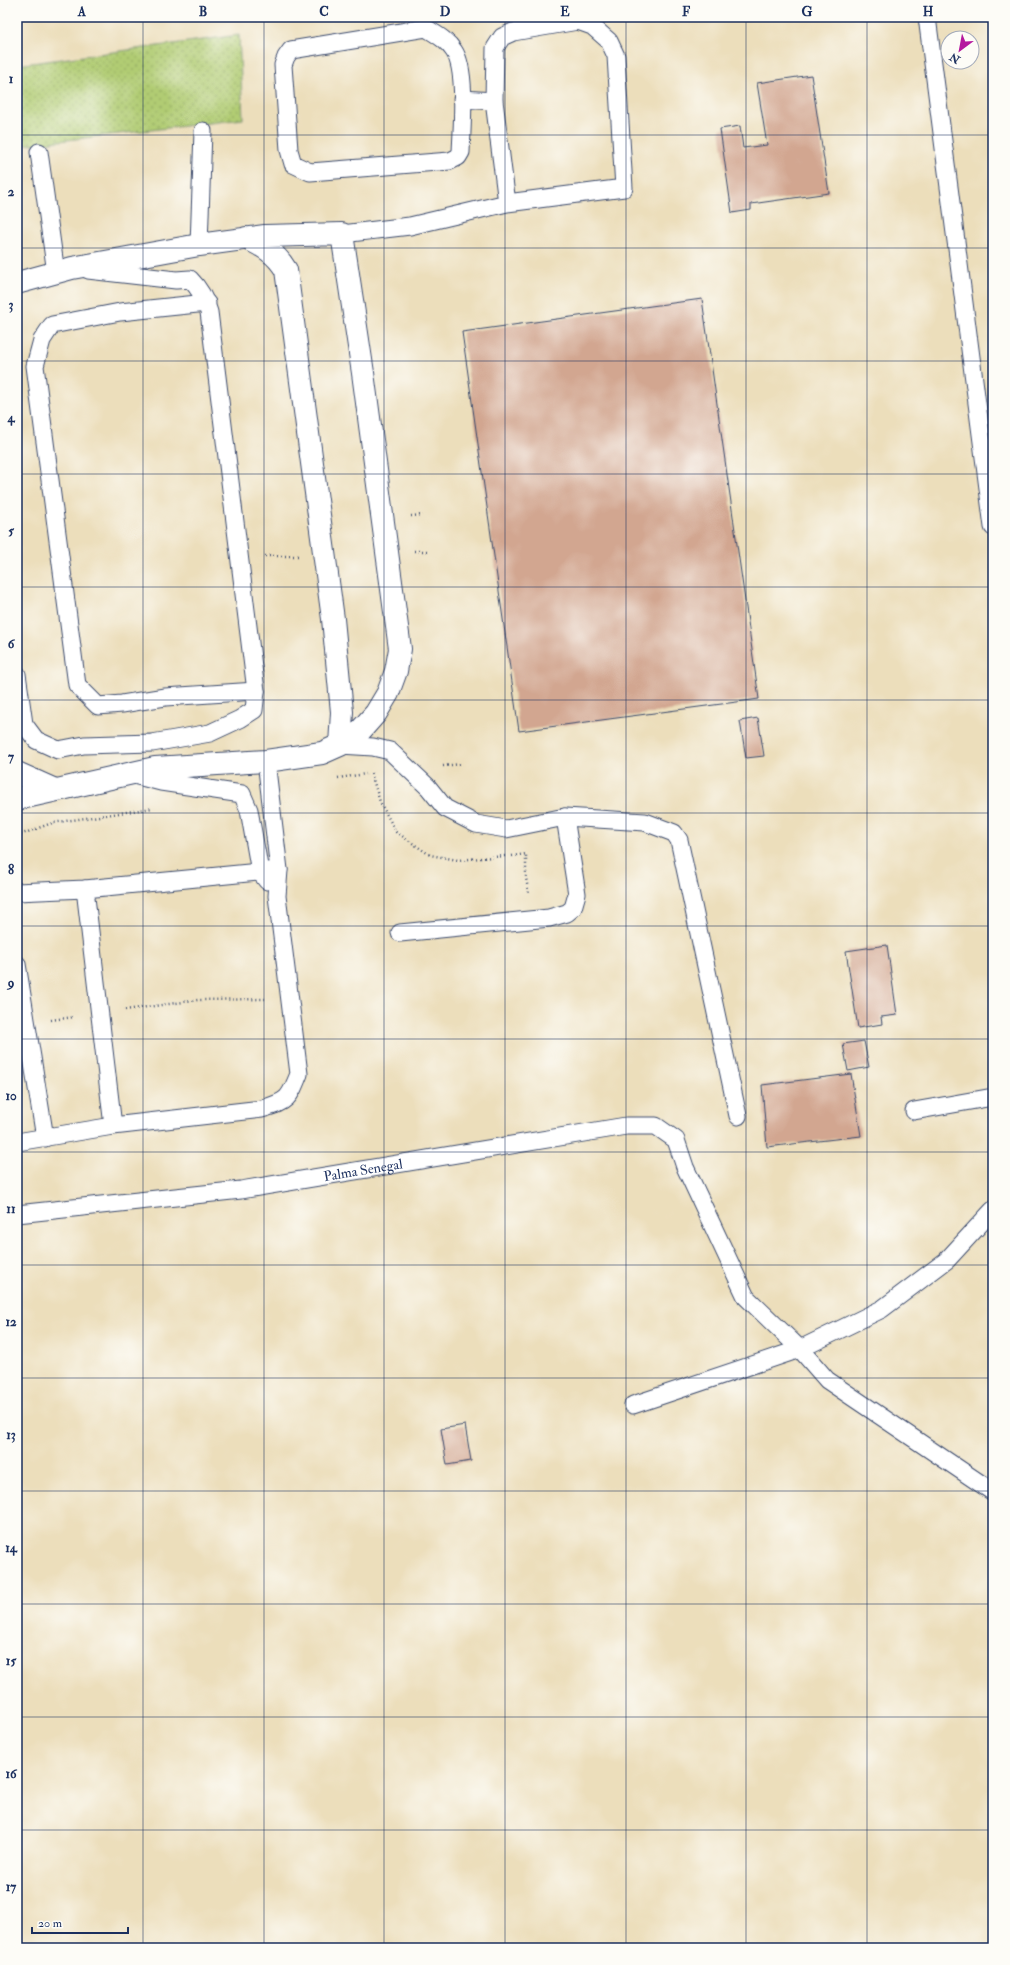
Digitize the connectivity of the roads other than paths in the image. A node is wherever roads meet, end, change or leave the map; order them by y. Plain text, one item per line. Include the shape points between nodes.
1 (927, 17) edge
2 (462, 99) junction
3 (494, 101) junction
4 (203, 131) dead end
5 (39, 152) dead end
6 (507, 203) junction
7 (342, 234) junction
8 (246, 238) junction
9 (199, 245) junction
10 (64, 270) junction
11 (17, 283) edge
12 (207, 303) junction
13 (993, 527) edge
14 (17, 674) edge
15 (256, 690) junction
16 (152, 743) junction
17 (340, 745) junction
18 (266, 760) junction
19 (155, 768) junction
20 (17, 773) edge
21 (130, 774) junction
22 (55, 790) junction
23 (17, 799) edge
24 (565, 818) junction
25 (279, 870) junction
26 (260, 872) junction
27 (85, 889) junction
28 (17, 892) edge
29 (277, 896) junction
30 (400, 933) dead end
31 (17, 964) edge
32 (993, 1097) edge
33 (914, 1111) dead end
34 (738, 1116) dead end
35 (113, 1126) junction
36 (45, 1138) junction
37 (17, 1142) edge
38 (993, 1210) edge
39 (17, 1214) edge
40 (800, 1349) junction
41 (633, 1405) dead end
42 (993, 1492) edge

1 - 13 lane
2 - 2 lane via 461,69 455,52 445,39 426,28 292,50 283,65 289,150 293,164 310,172 450,161 461,152
2 - 3 lane
3 - 6 lane
3 - 6 lane via 495,48 502,37 512,32 578,21 592,26 609,40 616,56 624,188
4 - 9 lane
5 - 10 lane
6 - 7 lane via 410,226
7 - 8 street
7 - 17 street via 400,649 388,693 376,713 361,730
8 - 9 street
8 - 17 street via 276,255 286,270 333,619 342,712
9 - 10 street
10 - 11 street
10 - 12 lane via 190,279 201,291
12 - 15 lane
12 - 15 lane via 120,312 52,325 42,340 35,366 77,685 98,706 165,697
14 - 16 lane via 24,724 36,740 58,750 84,746
15 - 16 lane via 254,710 240,719 210,733
16 - 19 lane
17 - 18 street via 322,753
17 - 24 lane via 390,751 428,786 445,808 476,824 506,829
18 - 19 street
18 - 25 lane
19 - 21 street
20 - 22 street
21 - 22 street
21 - 26 lane via 161,782 242,794 249,810
22 - 23 street
24 - 30 lane via 577,894 573,908 567,913 534,920
24 - 34 lane via 645,822 674,833 679,840
25 - 26 lane
25 - 29 lane
26 - 27 lane
26 - 29 lane
27 - 28 lane
27 - 35 lane
29 - 35 lane via 299,1074 291,1093 282,1102 262,1109
31 - 36 lane
32 - 33 lane
35 - 36 lane
36 - 37 lane
38 - 40 lane via 947,1260 882,1309
39 - 40 lane, Palma Senegal via 241,1190 626,1126 656,1126 676,1140 685,1167 746,1297
40 - 41 lane
40 - 42 lane, Palma Senegal via 827,1380

